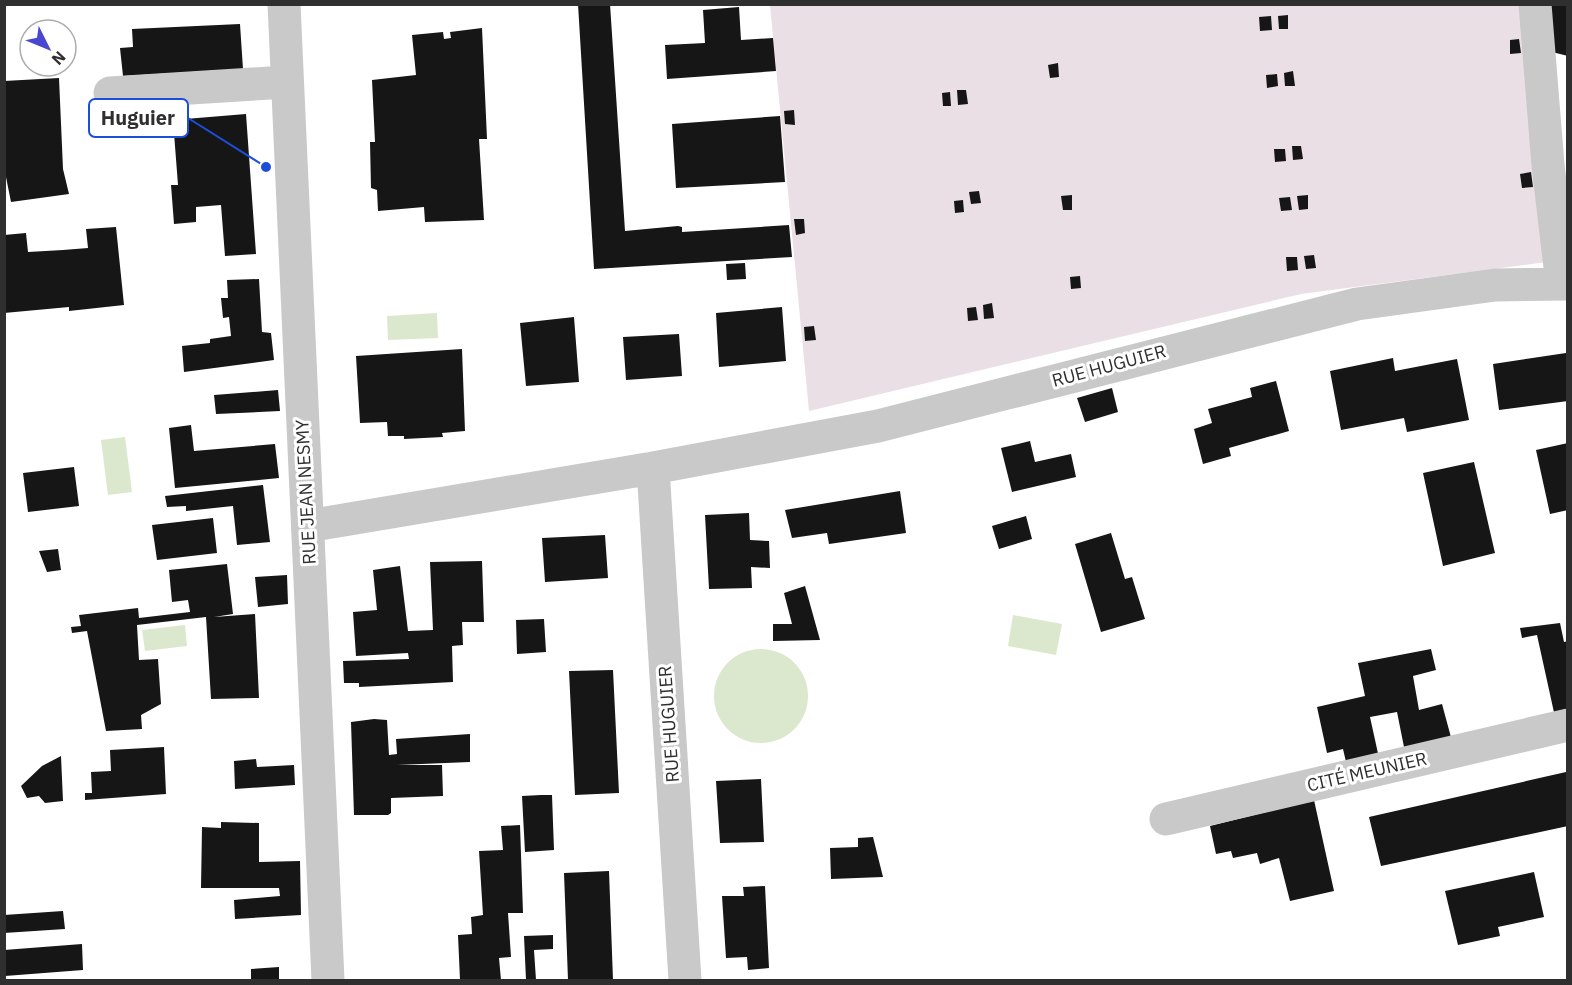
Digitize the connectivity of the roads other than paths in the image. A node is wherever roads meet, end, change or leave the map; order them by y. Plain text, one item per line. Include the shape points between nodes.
1 (284, 4) edge
2 (1535, 4) edge
3 (286, 82) junction
4 (110, 93) dead end
5 (1565, 284) edge
6 (653, 468) junction
7 (308, 526) junction
8 (1568, 725) edge
9 (1166, 819) dead end
10 (328, 981) edge
11 (685, 981) edge

1 - 3 street, RUE JEAN NESMY
2 - 5 street via 1548,165
3 - 4 street
3 - 7 street, RUE JEAN NESMY
5 - 6 street, RUE HUGUIER via 1495,285 1357,304 879,426
6 - 7 street, RUE HUGUIER
6 - 11 street, RUE HUGUIER
7 - 10 street, RUE JEAN NESMY
8 - 9 street, CITÉ MEUNIER

